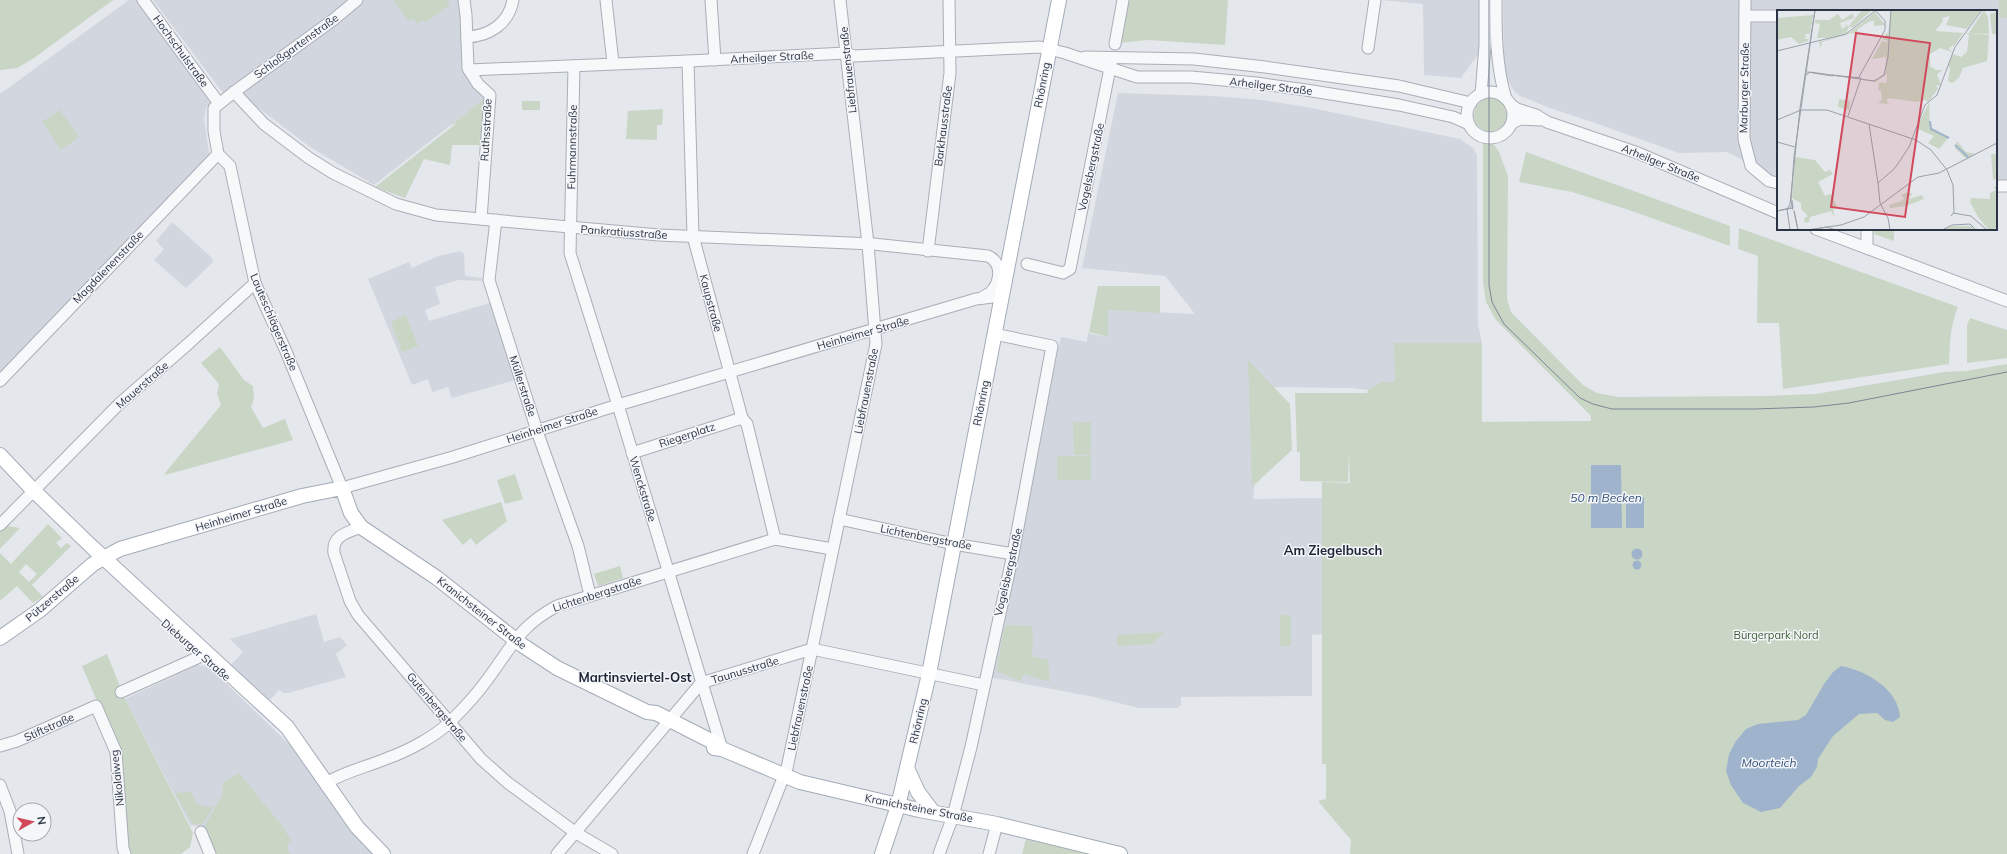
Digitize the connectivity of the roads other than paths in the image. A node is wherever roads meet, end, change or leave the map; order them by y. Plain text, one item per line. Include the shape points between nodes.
1 (143, 0) edge
2 (357, 0) edge
3 (464, 0) edge
4 (513, 0) edge
5 (606, 0) edge
6 (711, 0) edge
7 (840, 0) edge
8 (949, 0) edge
9 (1059, 0) edge
10 (1123, 0) edge
11 (1375, 0) edge
12 (1486, 0) edge
13 (1496, 0) edge
14 (1745, 0) edge
15 (1745, 16) junction
16 (1777, 16) edge
17 (467, 37) junction
18 (1115, 44) dead end
19 (1368, 48) dead end
20 (950, 50) junction
21 (1049, 50) junction
22 (846, 53) junction
23 (1074, 56) junction
24 (1112, 57) junction
25 (715, 60) junction
26 (688, 62) junction
27 (613, 63) junction
28 (574, 66) junction
29 (1110, 69) junction
30 (469, 70) junction
31 (234, 92) junction
32 (1481, 94) junction
33 (1508, 101) junction
34 (218, 102) junction
35 (1471, 103) junction
36 (1541, 120) junction
37 (1512, 123) junction
38 (1469, 124) junction
39 (218, 154) junction
40 (1777, 183) edge
41 (1018, 209) junction
42 (1777, 213) edge
43 (481, 219) junction
44 (496, 220) junction
45 (571, 228) junction
46 (1819, 230) edge
47 (1866, 230) edge
48 (693, 236) junction
49 (868, 244) junction
50 (1867, 248) junction
51 (928, 251) junction
52 (1027, 264) dead end
53 (999, 272) junction
54 (255, 283) junction
55 (1001, 296) junction
56 (982, 298) junction
57 (2007, 300) edge
58 (876, 330) junction
59 (994, 334) junction
60 (730, 372) junction
61 (0, 381) edge
62 (619, 410) junction
63 (742, 418) junction
64 (537, 430) junction
65 (632, 453) junction
66 (0, 455) edge
67 (342, 488) junction
68 (33, 490) junction
69 (839, 519) junction
70 (0, 525) edge
71 (361, 527) junction
72 (775, 539) junction
73 (954, 544) junction
74 (832, 549) junction
75 (1013, 554) junction
76 (104, 557) junction
77 (668, 571) junction
78 (590, 595) junction
79 (0, 638) edge
80 (515, 639) junction
81 (812, 649) junction
82 (202, 653) junction
83 (929, 674) junction
84 (701, 683) junction
85 (984, 685) junction
86 (121, 692) dead end
87 (96, 706) joint
88 (450, 722) junction
89 (668, 722) junction
90 (0, 746) edge
91 (722, 749) junction
92 (906, 768) junction
93 (785, 776) junction
94 (326, 782) junction
95 (0, 785) edge
96 (898, 806) junction
97 (933, 812) junction
98 (954, 816) junction
99 (997, 824) junction
100 (201, 832) dead end
101 (576, 833) junction
102 (18, 854) edge
103 (126, 854) edge
104 (210, 854) edge
105 (383, 854) edge
106 (557, 854) edge
107 (612, 854) edge
108 (753, 854) edge
109 (882, 854) edge
110 (939, 854) edge
111 (989, 854) edge
112 (1120, 854) edge

1 - 34 street, Hochschulstraße
2 - 31 street, Schloßgartenstraße
3 - 17 street
4 - 17 street via 506,20 498,27 478,37
5 - 27 street
6 - 25 street
7 - 22 street, Liebfrauenstraße
8 - 20 street, Barkhausstraße
9 - 21 main road, Rhönring
10 - 18 street
11 - 19 street
12 - 32 street
13 - 33 street via 1496,56 1500,80
14 - 15 street, Marburger Straße
15 - 16 street
15 - 40 street, Marburger Straße via 1744,139 1751,166 1769,181
17 - 30 street
20 - 21 street, Arheilger Straße via 1040,47
20 - 22 street, Arheilger Straße via 854,56
20 - 51 street, Barkhausstraße via 950,73
21 - 23 street, Arheilger Straße
21 - 41 main road, Rhönring
22 - 25 street, Arheilger Straße
22 - 49 street, Liebfrauenstraße
23 - 24 street, Arheilger Straße
23 - 29 street, Arheilger Straße
24 - 29 street, Vogelsbergstraße
24 - 35 street, Arheilger Straße via 1194,60 1272,68 1399,86
25 - 26 street, Arheilger Straße
26 - 27 street, Arheilger Straße
26 - 48 street, Kaupstraße
27 - 28 street, Arheilger Straße
28 - 30 street, Arheilger Straße
28 - 45 street, Fuhrmannstraße
29 - 38 street, Arheilger Straße via 1137,77 1191,78 1306,90 1399,105 1453,117
29 - 52 street, Vogelsbergstraße via 1070,269 1064,273
30 - 43 street, Ruthsstraße via 490,95
31 - 34 street, Schloßgartenstraße
31 - 43 street, Pankratiusstraße via 264,124 333,173 386,200 436,215
32 - 33 street, Arheilger Straße via 1494,92
32 - 35 street
33 - 36 street, Arheilger Straße via 1517,109 1536,114
33 - 37 street via 1513,116
34 - 39 street via 213,114
35 - 38 street via 1467,116
36 - 37 street, Arheilger Straße via 1520,119
36 - 42 street, Arheilger Straße via 1638,153
37 - 38 street, Arheilger Straße via 1504,133 1489,138 1479,135
39 - 54 street, Lauteschlägerstraße via 230,166
39 - 61 street, Magdalenenstraße
41 - 53 main road via 1011,215
41 - 55 main road, Rhönring
43 - 44 street, Pankratiusstraße
44 - 45 street, Pankratiusstraße
44 - 64 street, Müllerstraße via 489,280
45 - 48 street, Pankratiusstraße
45 - 62 street, Wenckstraße via 568,244 570,253
46 - 50 street
47 - 50 street
48 - 49 street, Pankratiusstraße
48 - 60 street, Kaupstraße
49 - 51 street, Pankratiusstraße
49 - 58 street, Liebfrauenstraße
50 - 57 street
51 - 53 street, Pankratiusstraße via 988,256 996,262
53 - 56 street via 996,285
54 - 67 street, Lauteschlägerstraße
54 - 68 street, Mauerstraße via 119,404
55 - 56 street, Heinheimer Straße
55 - 59 main road, Rhönring
56 - 58 street, Heinheimer Straße
58 - 60 street, Heinheimer Straße
58 - 69 street, Liebfrauenstraße
59 - 73 main road, Rhönring
59 - 75 street, Vogelsbergstraße via 1052,346
60 - 62 street, Heinheimer Straße
60 - 63 street, Kaupstraße
62 - 64 street, Heinheimer Straße
62 - 65 street, Wenckstraße
63 - 65 street, Riegerplatz
63 - 72 street, Kaupstraße via 747,424
64 - 67 street, Heinheimer Straße
64 - 78 street, Müllerstraße via 578,546
65 - 77 street, Wenckstraße
66 - 68 main road, Dieburger Straße
67 - 71 main road, Kranichsteiner Straße via 351,513
67 - 76 main road, Heinheimer Straße via 302,496 120,549
68 - 70 street, Mauerstraße
68 - 76 main road, Dieburger Straße
69 - 73 street, Lichtenbergstraße
69 - 74 street, Liebfrauenstraße
71 - 80 main road, Kranichsteiner Straße via 437,578
71 - 88 street, Gutenbergstraße via 337,538 333,544 350,601 358,615
72 - 74 street, Lichtenbergstraße
72 - 77 street, Lichtenbergstraße
73 - 75 street, Lichtenbergstraße
73 - 83 main road, Rhönring
74 - 81 street, Liebfrauenstraße
75 - 85 street, Vogelsbergstraße
76 - 79 main road, Pützerstraße via 40,610
76 - 82 main road, Dieburger Straße via 112,575
77 - 78 street, Lichtenbergstraße
77 - 84 street, Wenckstraße
78 - 80 street, Lichtenbergstraße via 543,613
80 - 88 street, Lichtenbergstraße via 487,680
80 - 89 main road, Kranichsteiner Straße via 557,668 653,717
81 - 83 street, Taunusstraße
81 - 84 street, Taunusstraße
81 - 93 street, Liebfrauenstraße
82 - 86 street
82 - 94 main road, Dieburger Straße via 294,738
83 - 85 street, Taunusstraße
83 - 92 main road, Rhönring
84 - 89 street, Taunusstraße
84 - 91 street, Wenckstraße
85 - 98 street, Vogelsbergstraße
87 - 90 street, Stiftstraße
87 - 103 street, Nikolaiweg via 116,752 123,848
88 - 94 street, Lichtenbergstraße via 419,744
88 - 101 street, Gutenbergstraße via 481,759 508,783
89 - 91 main road, Kranichsteiner Straße via 716,749
89 - 101 street, Taunusstraße
91 - 93 main road, Kranichsteiner Straße
92 - 96 main road, Rhönring
92 - 97 main road via 918,792
93 - 96 main road, Kranichsteiner Straße
93 - 108 street, Liebfrauenstraße
94 - 105 main road, Dieburger Straße via 357,827
95 - 102 street via 10,811
96 - 97 main road, Kranichsteiner Straße
96 - 109 main road, Rhönring
97 - 98 main road, Kranichsteiner Straße
98 - 99 main road, Kranichsteiner Straße
98 - 110 street, Vogelsbergstraße
99 - 111 street
99 - 112 main road, Kranichsteiner Straße
100 - 104 street
101 - 106 street, Taunusstraße
101 - 107 street, Gutenbergstraße

